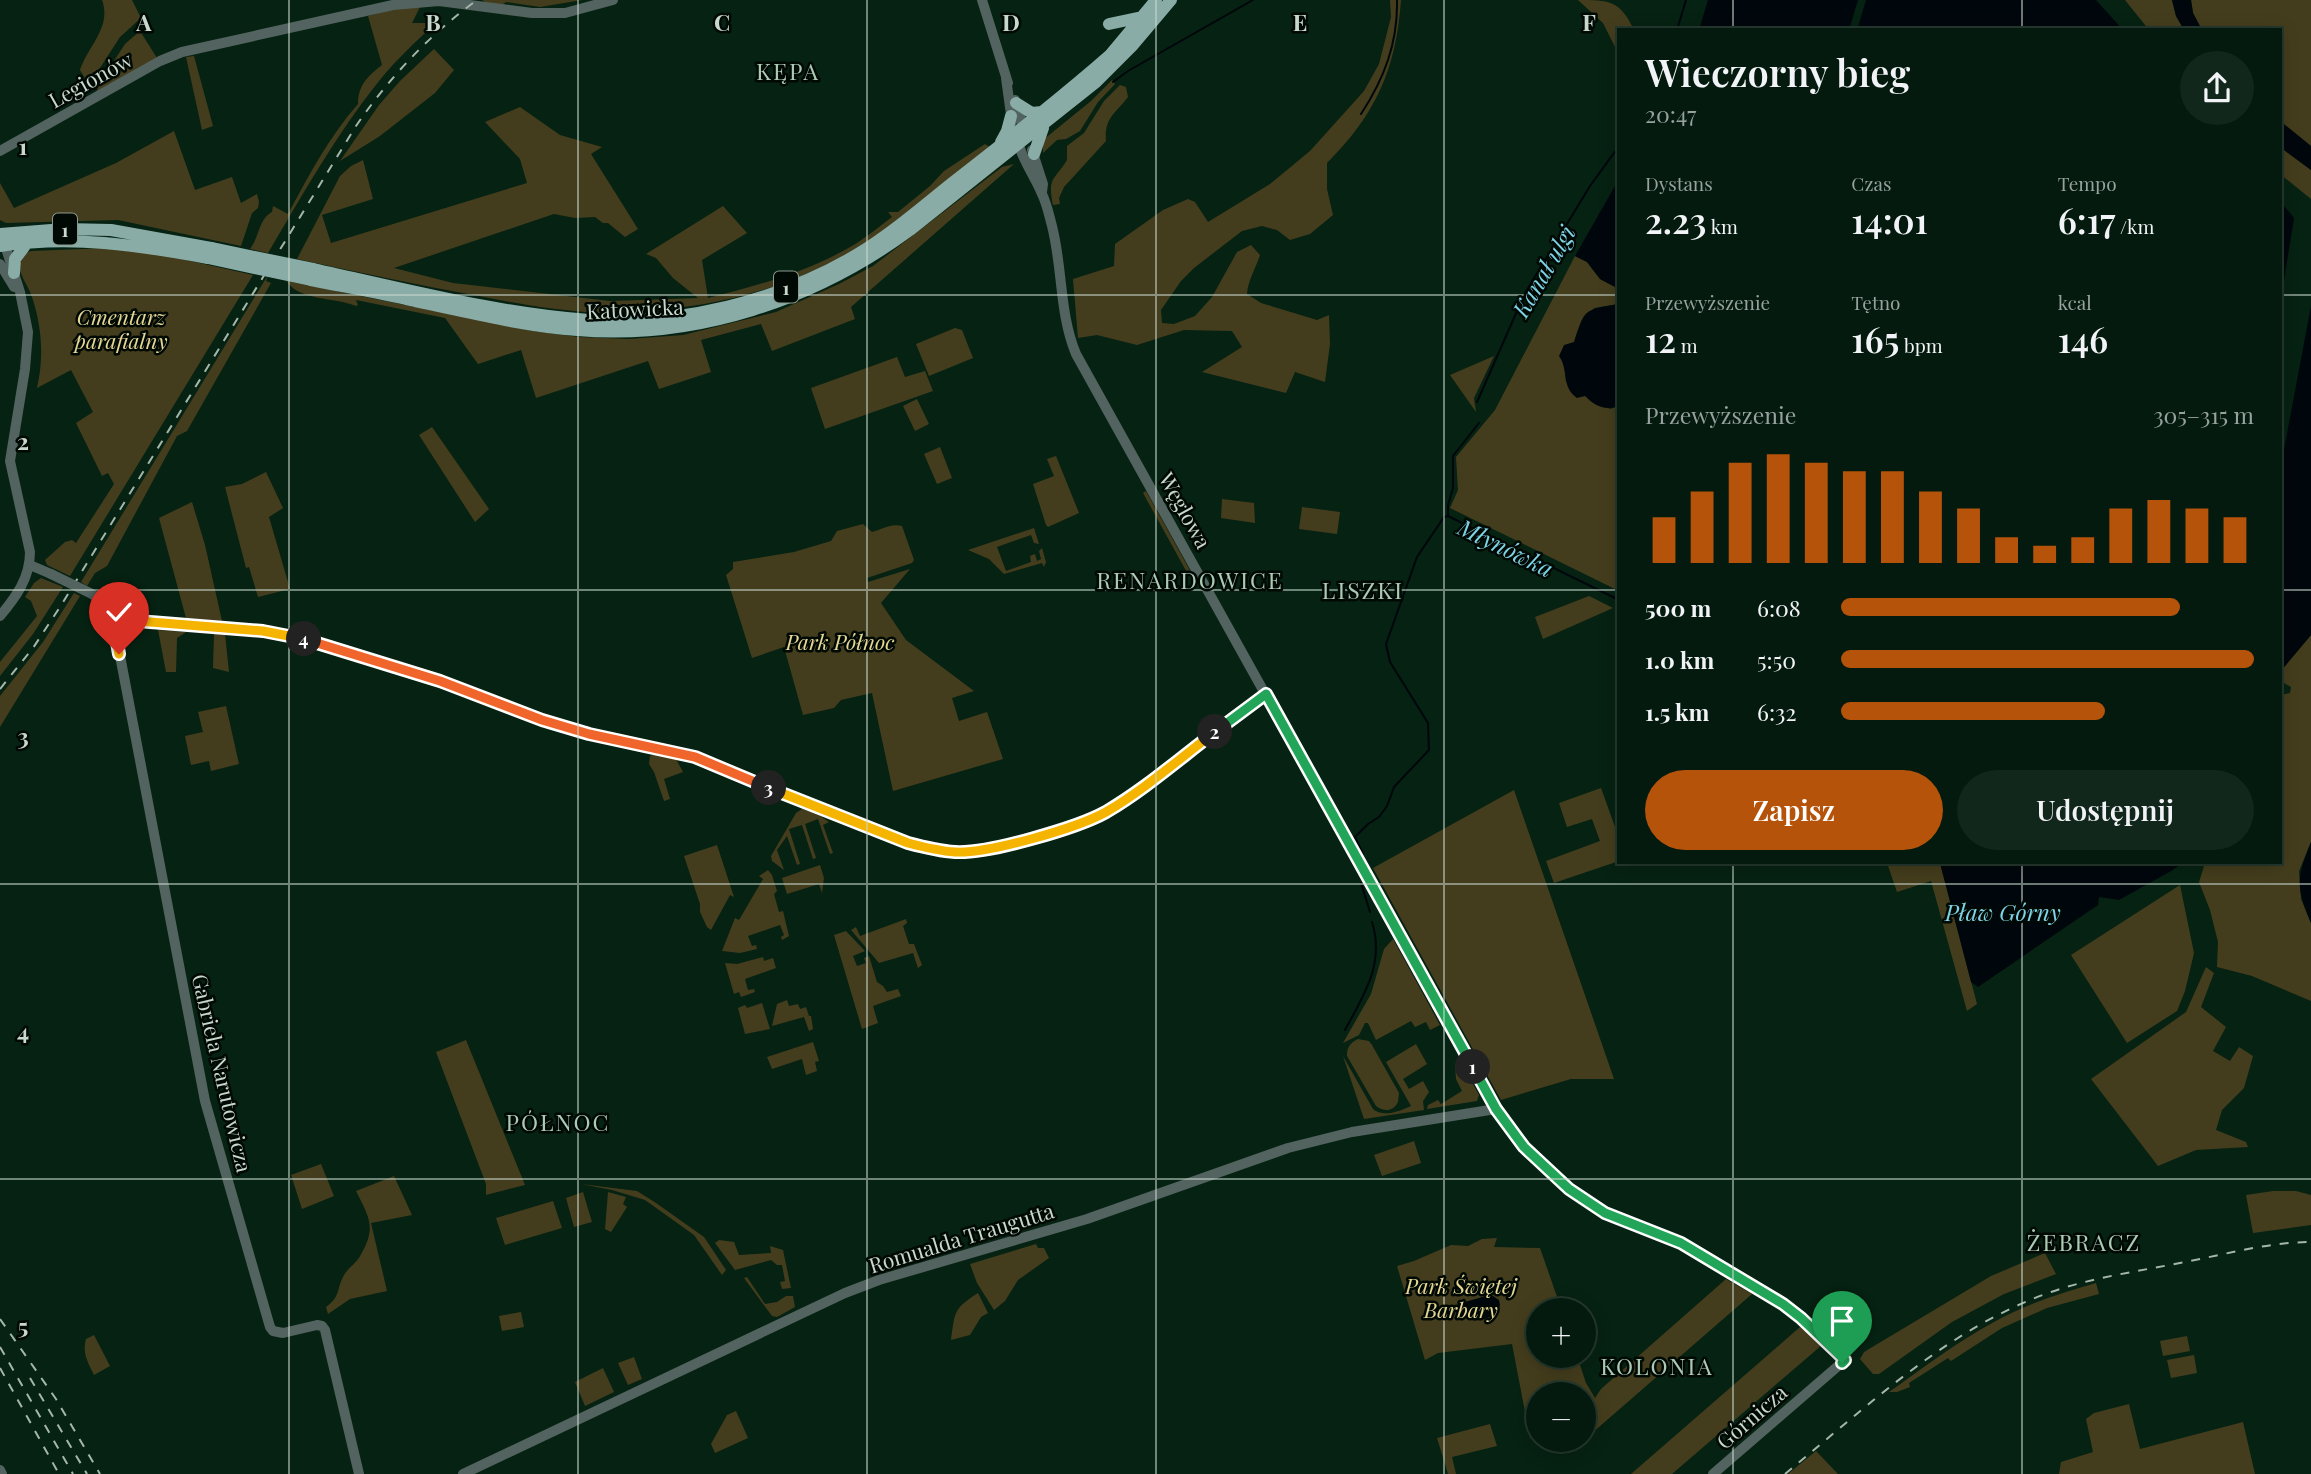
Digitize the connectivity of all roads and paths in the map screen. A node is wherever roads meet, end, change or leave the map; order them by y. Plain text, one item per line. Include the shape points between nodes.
1 (614, 0) edge
2 (982, 0) edge
3 (1156, 0) edge
4 (1171, 0) edge
5 (1143, 17) junction
6 (1108, 24) dead end
7 (1006, 78) junction
8 (1016, 103) junction
9 (1010, 116) junction
10 (1043, 119) junction
11 (1021, 136) junction
12 (997, 148) junction
13 (0, 151) edge
14 (1034, 154) junction
15 (1042, 193) junction
16 (1, 238) edge
17 (27, 243) junction
18 (210, 253) junction
19 (0, 264) edge
20 (14, 273) junction
21 (312, 274) junction
22 (24, 309) junction
23 (30, 565) junction
24 (0, 616) edge
25 (113, 619) junction
26 (1266, 694) junction
27 (1496, 1109) junction
28 (1845, 1360) joint
29 (359, 1474) edge
30 (463, 1474) edge
31 (1713, 1474) edge

1 - 13 street, Legionów via 565,13 415,2 182,52
2 - 7 street, Węglowa
3 - 5 main road, Katowicka / 1
4 - 10 main road, Katowicka / 1 via 1117,62
5 - 6 main road
5 - 10 main road, Katowicka / 1
7 - 8 street, Węglowa
7 - 9 street, Węglowa
8 - 10 main road
8 - 11 street, Węglowa
9 - 11 street, Węglowa
9 - 12 main road
10 - 11 main road, Katowicka / 1
10 - 14 main road
11 - 12 main road, Katowicka / 1
11 - 14 street, Węglowa
11 - 15 street, Węglowa via 1023,160
11 - 21 main road, Katowicka / 1 via 881,251 848,271 730,317 609,331 550,327
12 - 21 main road, Katowicka / 1 via 858,254 779,290 682,315 590,320
14 - 15 street, Węglowa
15 - 26 street, Węglowa via 1057,247 1067,333 1076,354
16 - 17 main road, Katowicka / 1
16 - 18 main road, Katowicka / 1 via 64,229 111,230
16 - 20 street
17 - 18 main road, Katowicka / 1 via 119,243
17 - 20 main road via 15,259
18 - 21 main road, Katowicka / 1, bridge
19 - 22 street
20 - 22 street
22 - 23 street via 27,351 10,461
23 - 24 street via 19,592
23 - 25 street, bridge via 92,594
25 - 26 street via 263,631 317,643 440,681 542,720 695,757 887,836 956,853 981,852 1093,818 1148,783
25 - 29 street, Gabriela Narutowicza via 205,1101 238,1219 273,1331 317,1325 325,1330
26 - 27 street, Węglowa
27 - 28 street, Węglowa via 1524,1147 1569,1189 1605,1213 1681,1243 1783,1304
27 - 30 street, Romualda Traugutta via 1352,1132 1288,1148 1075,1223 879,1280
28 - 31 street, Górnicza

